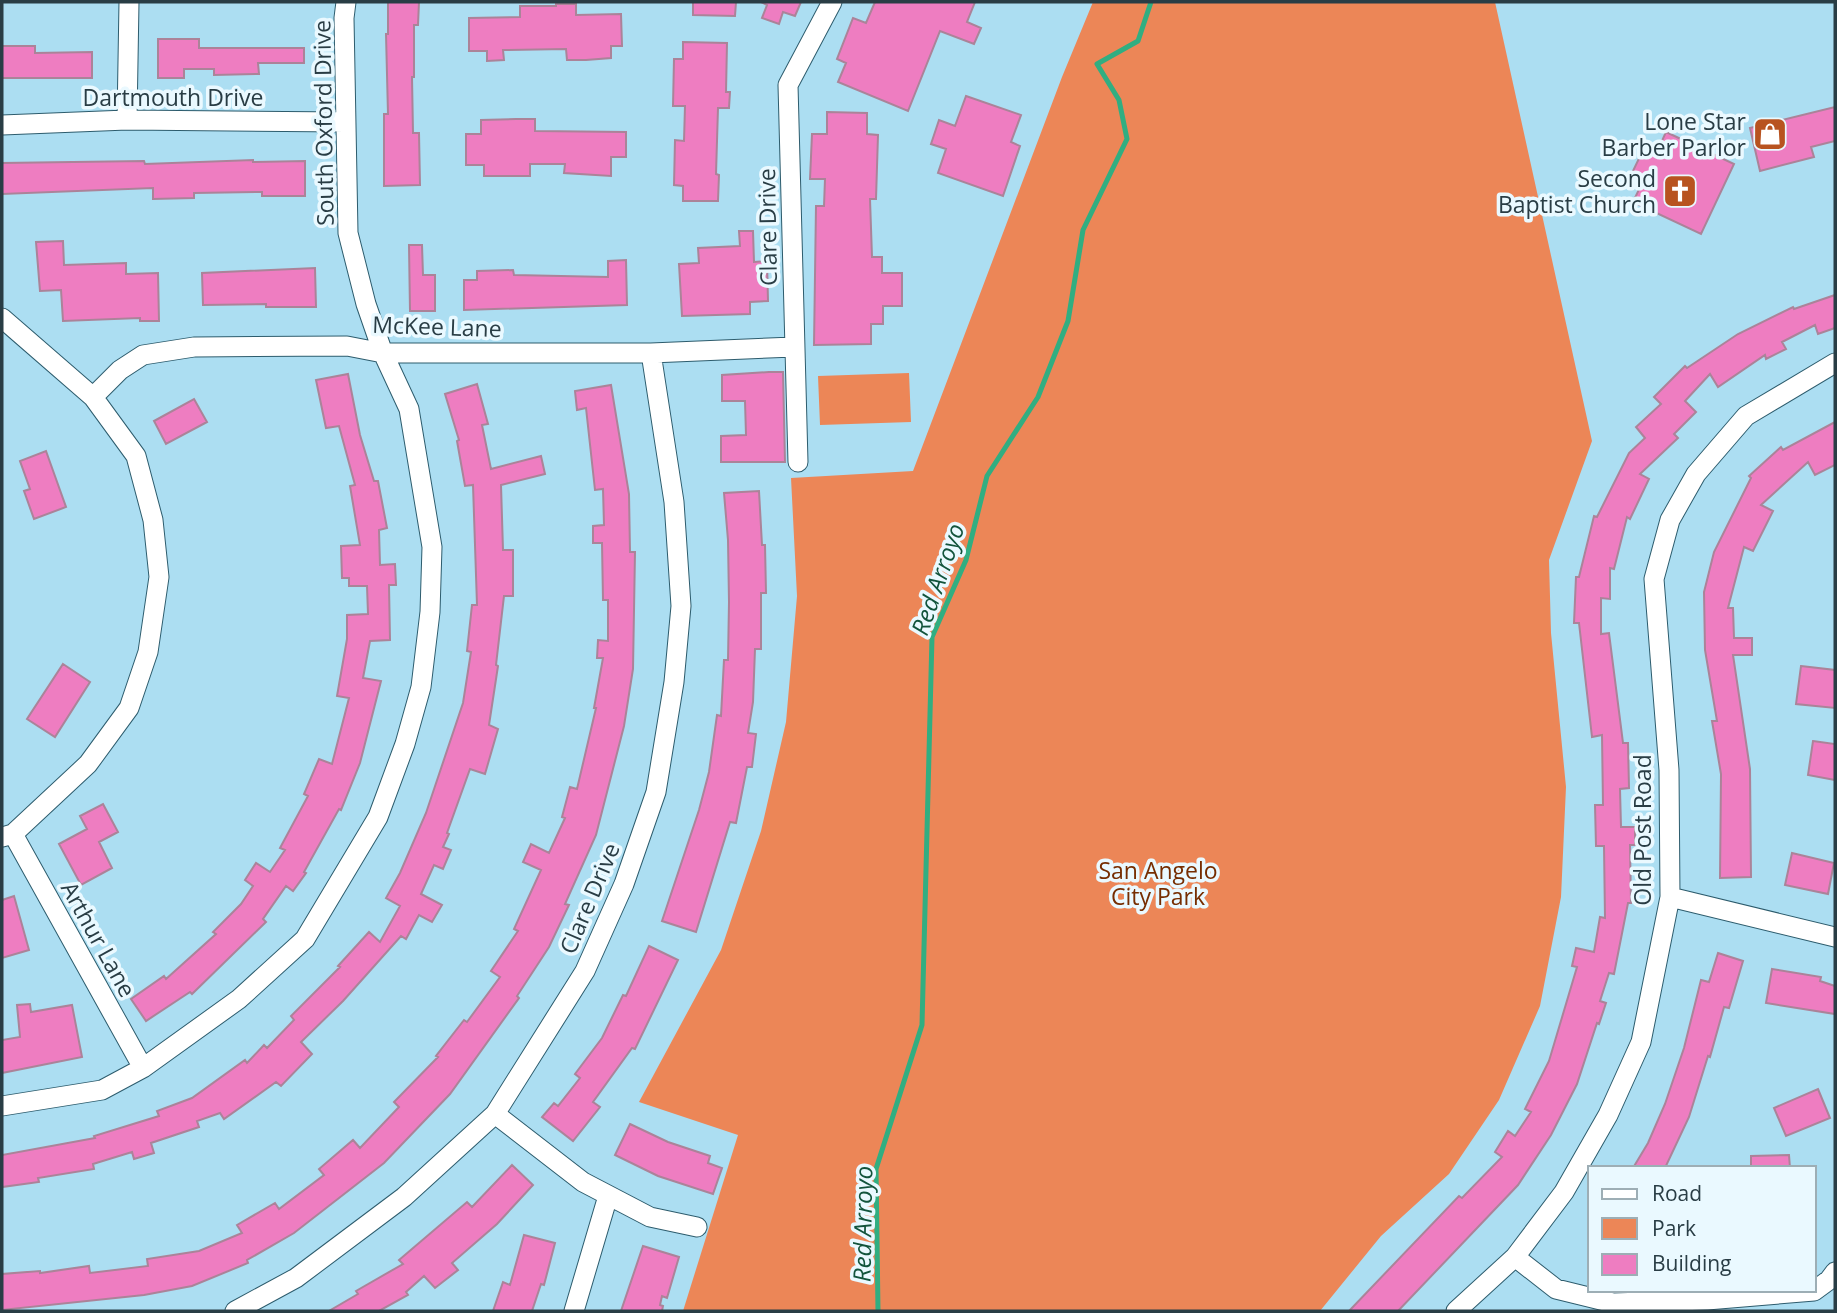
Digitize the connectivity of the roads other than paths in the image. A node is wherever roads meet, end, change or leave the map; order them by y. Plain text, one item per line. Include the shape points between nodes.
1 (129, 2) edge
2 (346, 2) edge
3 (832, 2) edge
4 (127, 120) junction
5 (345, 122) junction
6 (2, 125) edge
7 (2, 318) edge
8 (794, 347) junction
9 (383, 353) junction
10 (651, 353) junction
11 (1835, 363) edge
12 (93, 397) junction
13 (798, 462) dead end
14 (7, 835) edge
15 (1670, 897) junction
16 (1835, 937) edge
17 (143, 1068) junction
18 (2, 1106) edge
19 (495, 1114) junction
20 (608, 1196) junction
21 (697, 1227) dead end
22 (1514, 1257) junction
23 (1835, 1272) edge
24 (1816, 1290) edge
25 (1802, 1292) edge
26 (234, 1311) edge
27 (574, 1311) edge
28 (1456, 1311) edge

1 - 4 street
2 - 5 street, South Oxford Drive
3 - 8 street, Clare Drive via 788,85
4 - 5 street, Dartmouth Drive
4 - 6 street, Dartmouth Drive
5 - 9 street, South Oxford Drive via 348,233
7 - 12 street
8 - 10 street, McKee Lane
8 - 13 street, Clare Drive
9 - 10 street, McKee Lane
9 - 12 street, McKee Lane via 347,346 194,347 143,355
9 - 17 street, South Oxford Drive via 409,409 432,547 421,687 405,744 379,817 305,939 239,999
10 - 19 street, Clare Drive via 674,502 681,606 656,792 624,884 585,971
11 - 15 street, Old Post Road via 1746,416 1696,474 1670,520 1654,579 1669,770
12 - 14 street via 136,456 153,520 159,577 148,652 129,708 96,753 53,798
14 - 17 street, Arthur Lane
15 - 16 street
15 - 22 street, Old Post Road via 1641,1042 1608,1115 1564,1192
17 - 18 street, South Oxford Drive via 102,1090
19 - 20 street via 553,1161
19 - 26 street, Clare Drive via 393,1206 296,1279
20 - 21 street via 650,1217
20 - 27 street
22 - 25 street via 1556,1289 1613,1303
22 - 28 street, Old Post Road
23 - 24 street

